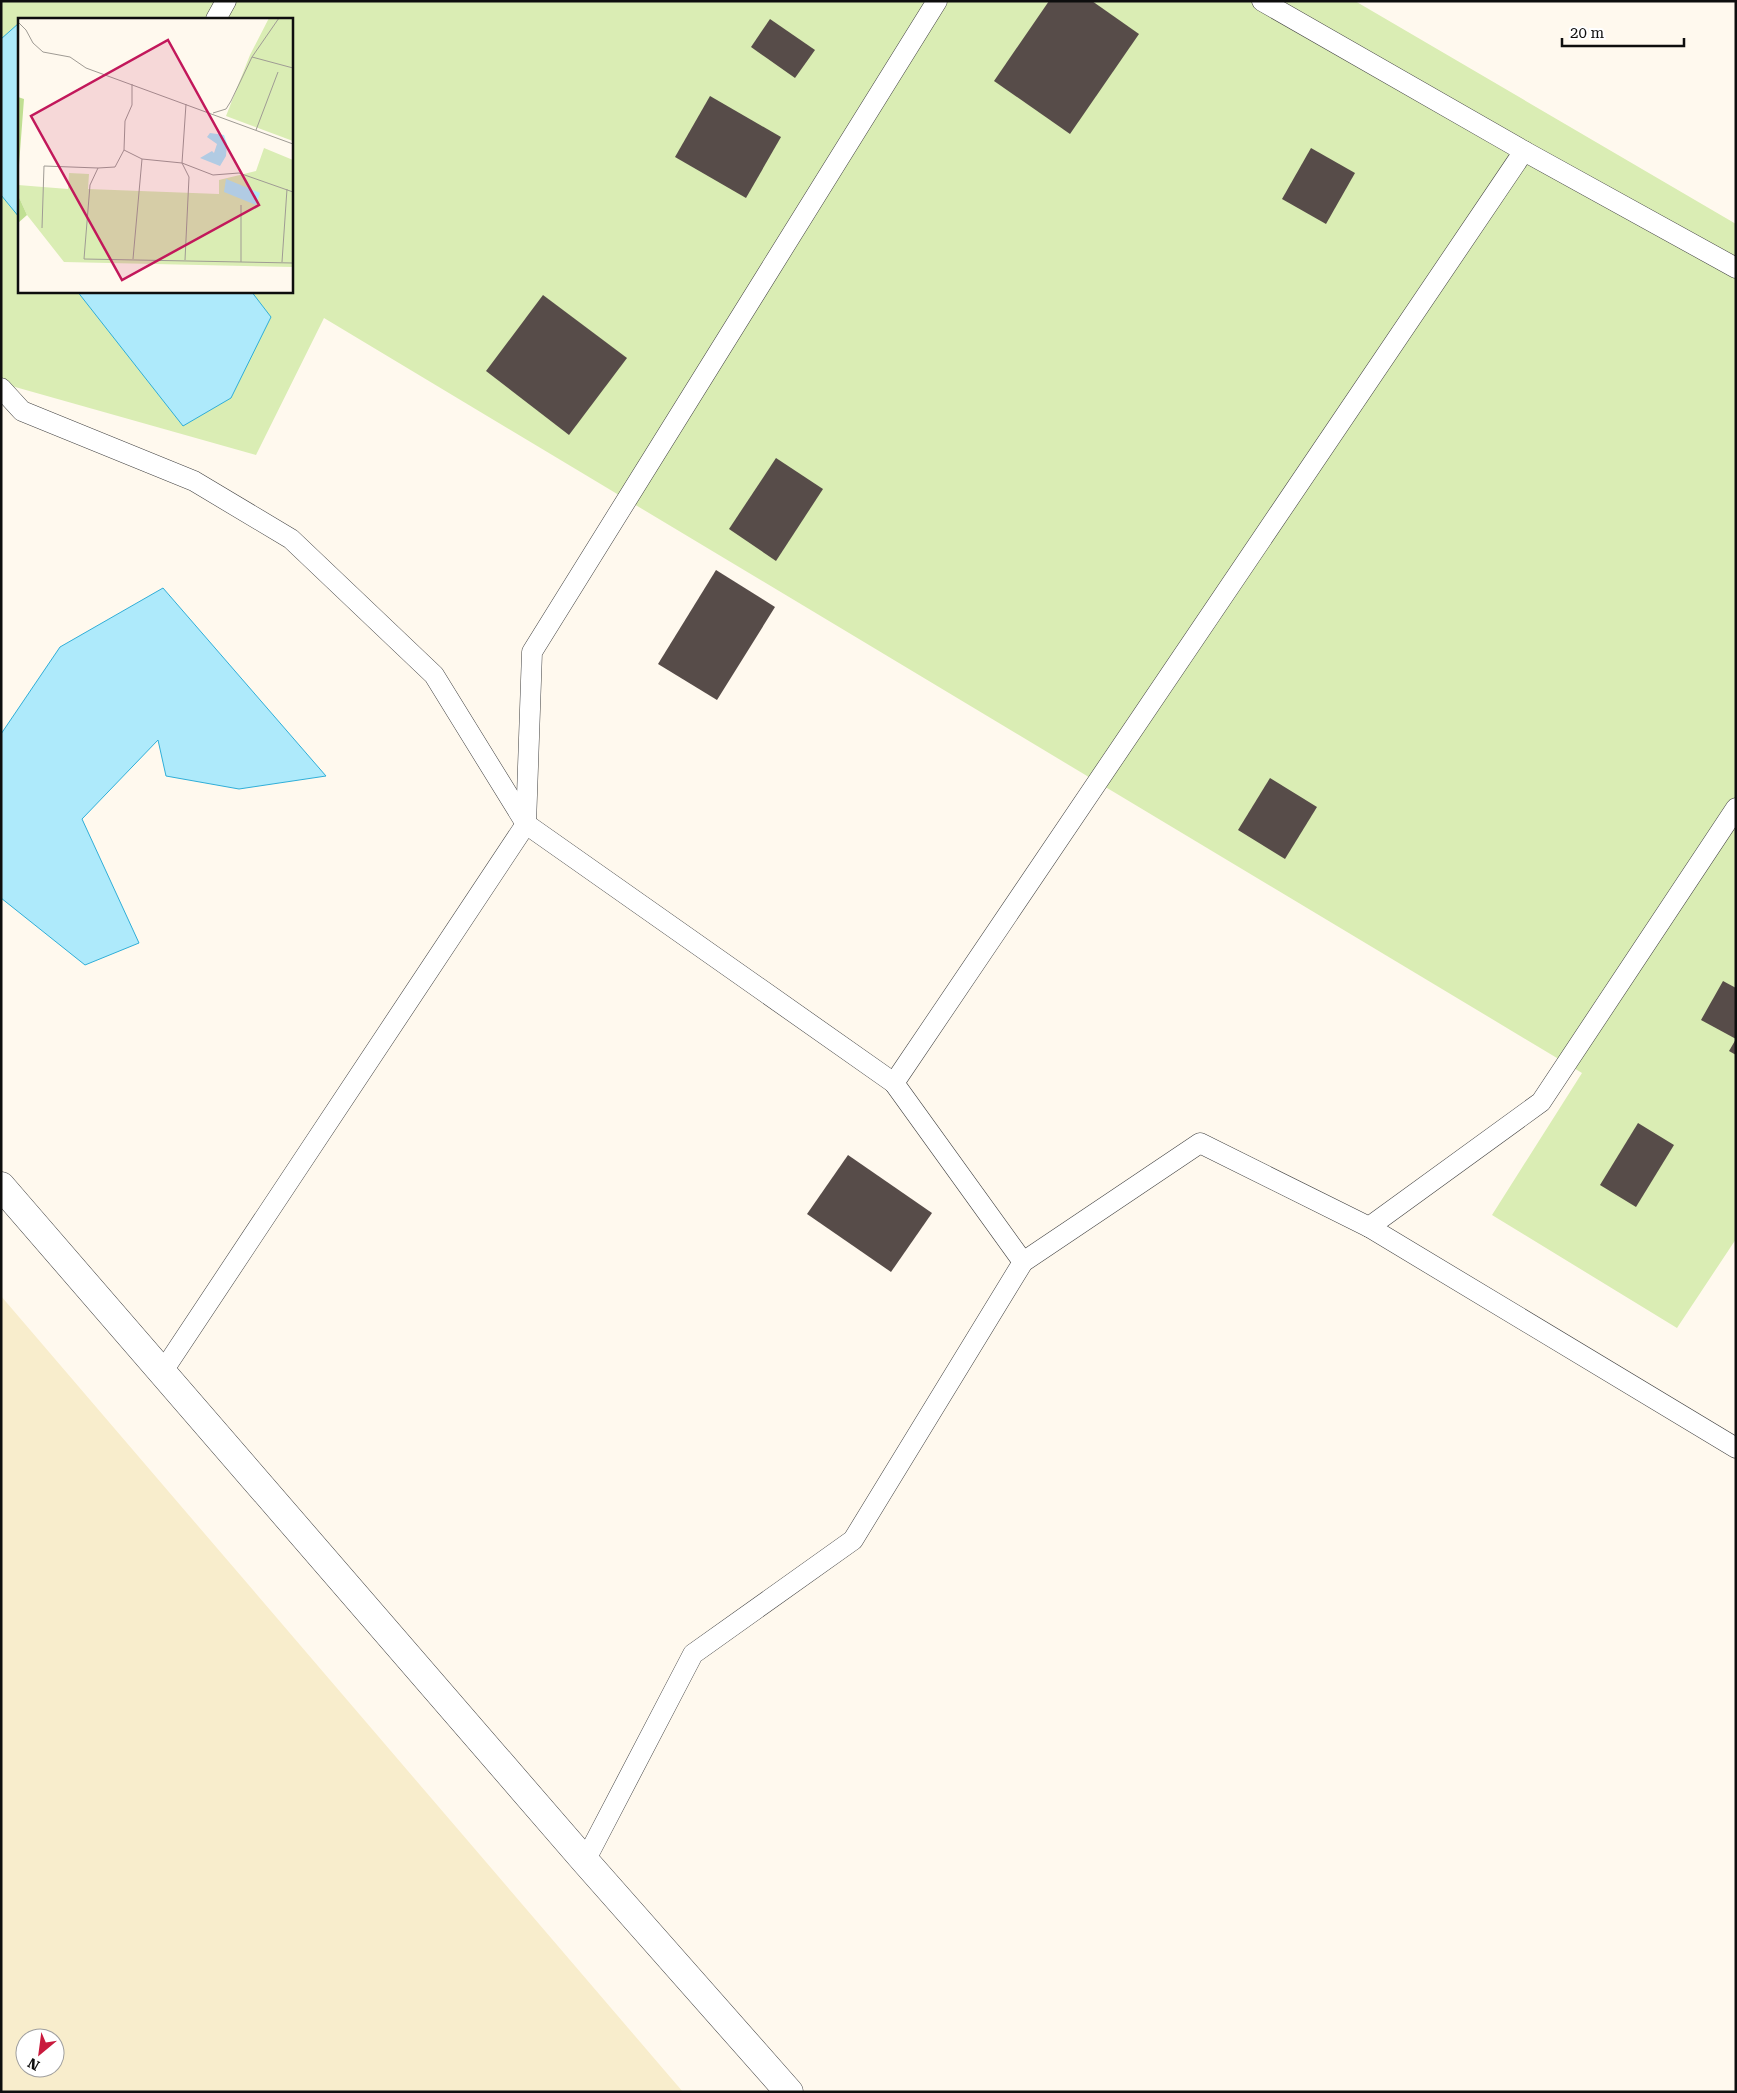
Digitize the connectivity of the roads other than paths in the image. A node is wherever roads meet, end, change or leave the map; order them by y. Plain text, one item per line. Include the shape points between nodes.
1 (226, 1) edge
2 (937, 1) edge
3 (1262, 1) edge
4 (217, 18) edge
5 (1524, 151) junction
6 (1736, 268) edge
7 (1, 388) edge
8 (1736, 808) edge
9 (526, 824) junction
10 (894, 1083) junction
11 (1, 1186) edge
12 (1369, 1227) junction
13 (1024, 1262) junction
14 (163, 1371) junction
15 (1736, 1448) edge
16 (585, 1861) junction
17 (788, 2092) edge

1 - 4 lane
2 - 9 lane via 532,652
3 - 5 lane
5 - 6 lane
5 - 10 lane
7 - 9 lane via 22,411 194,481 292,539 434,674
8 - 12 lane via 1540,1102
9 - 10 lane
9 - 14 lane
10 - 13 lane
11 - 14 street
12 - 13 lane via 1200,1143
12 - 15 lane
13 - 16 lane via 853,1540 694,1654
14 - 16 street
16 - 17 street

